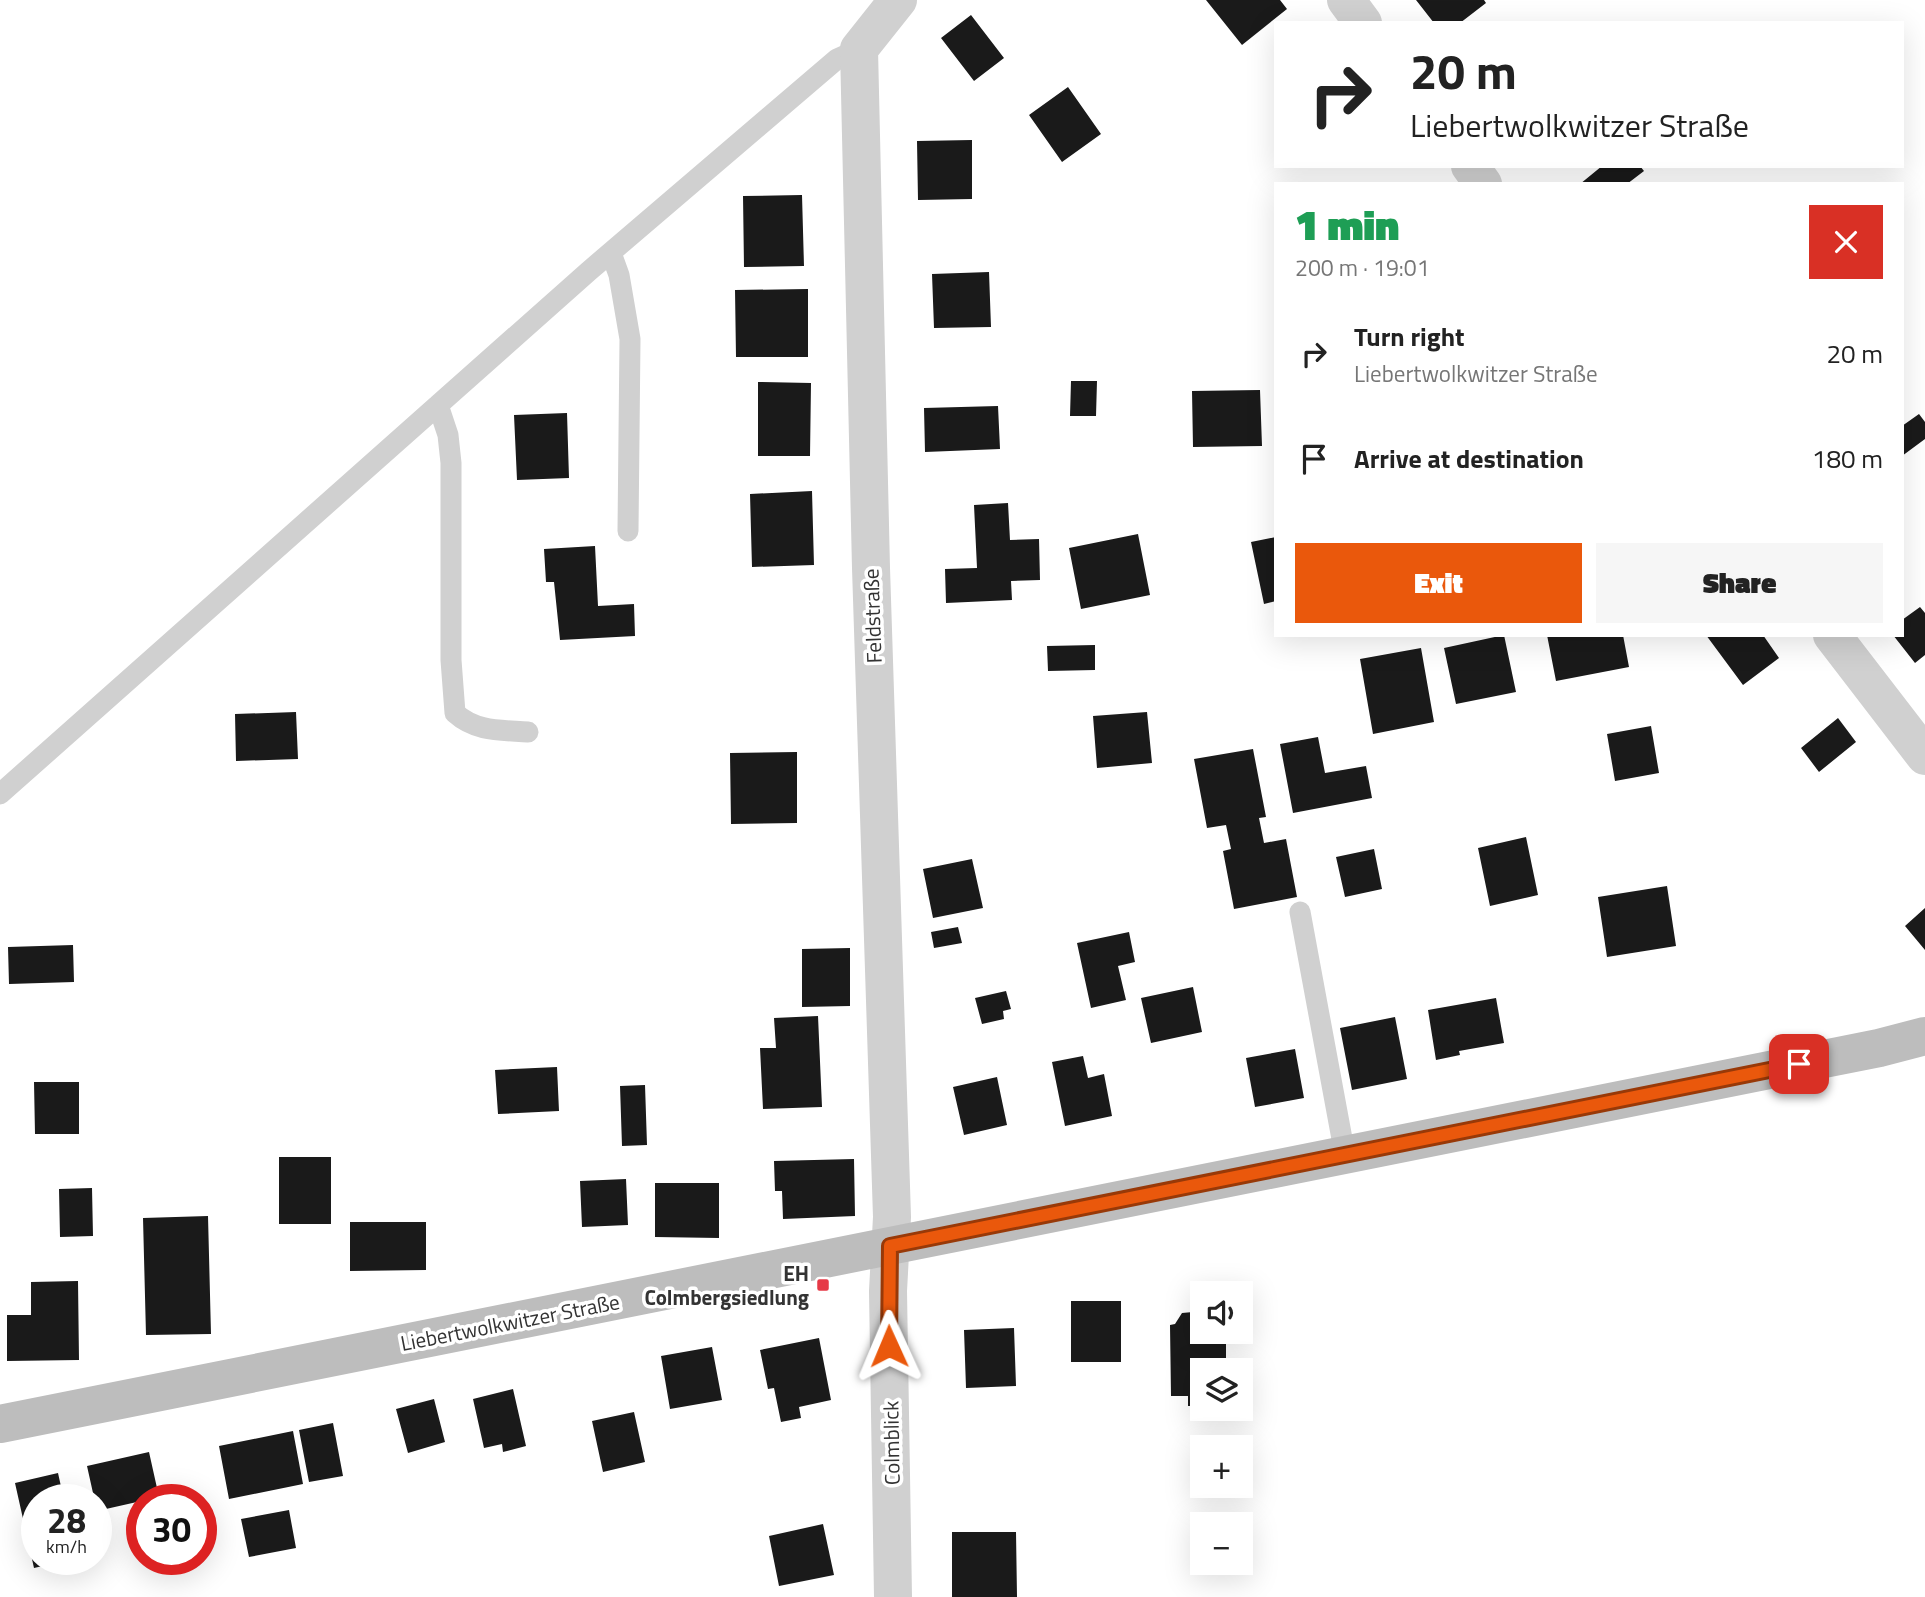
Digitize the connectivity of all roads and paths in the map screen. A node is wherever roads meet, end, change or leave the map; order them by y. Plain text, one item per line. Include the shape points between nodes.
1 (898, 0) edge
2 (1346, 0) edge
3 (1362, 21) edge
4 (859, 49) junction
5 (611, 253) junction
6 (438, 405) junction
7 (628, 531) dead end
8 (1834, 637) edge
9 (527, 732) dead end
10 (1925, 756) edge
11 (0, 794) edge
12 (1300, 912) dead end
13 (1925, 1036) edge
14 (1345, 1155) junction
15 (890, 1246) junction
16 (0, 1424) edge
17 (894, 1597) edge

1 - 4 street
2 - 3 street
4 - 5 lane via 838,59
4 - 15 street, Feldstraße
5 - 6 lane
5 - 7 lane via 620,275 630,339
6 - 9 lane via 451,463 455,713 482,729
6 - 11 lane
8 - 10 street
12 - 14 lane
13 - 14 street, Liebertwolkwitzer Straße
14 - 15 street, Liebertwolkwitzer Straße
15 - 16 street, Liebertwolkwitzer Straße
15 - 17 street, Colmblick

